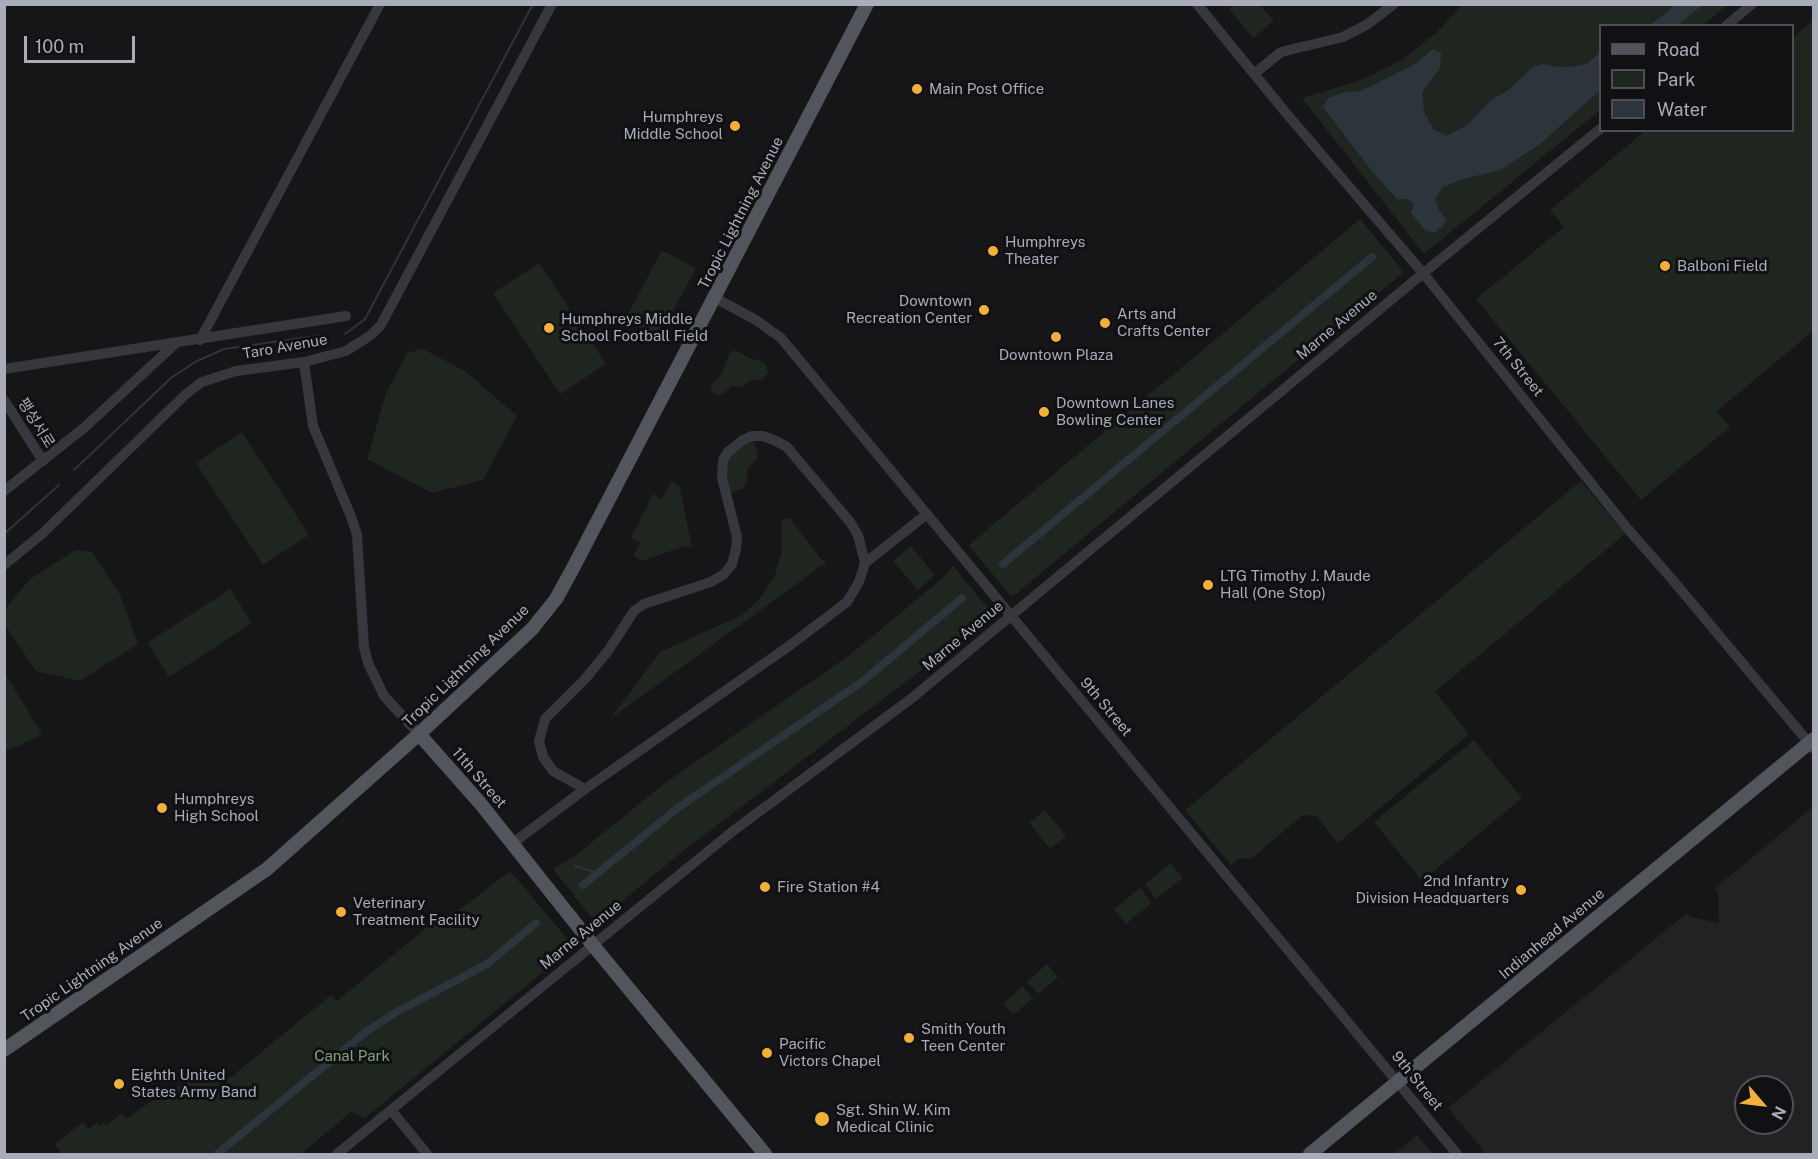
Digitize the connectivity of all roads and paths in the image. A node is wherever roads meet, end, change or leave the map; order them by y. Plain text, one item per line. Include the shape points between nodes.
1 (380, 4) edge
2 (552, 4) edge
3 (867, 4) edge
4 (1197, 4) edge
5 (1394, 4) edge
6 (1752, 4) edge
7 (1728, 24) edge
8 (1254, 74) junction
9 (1599, 130) edge
10 (1423, 273) junction
11 (715, 298) junction
12 (346, 316) dead end
13 (200, 340) junction
14 (176, 343) junction
15 (145, 348) junction
16 (304, 362) junction
17 (149, 368) junction
18 (4, 369) edge
19 (4, 400) edge
20 (43, 461) junction
21 (4, 491) edge
22 (927, 514) junction
23 (865, 563) junction
24 (4, 565) edge
25 (1011, 615) junction
26 (419, 734) junction
27 (1812, 744) edge
28 (585, 789) junction
29 (513, 843) junction
30 (592, 944) junction
31 (4, 1050) edge
32 (1398, 1082) junction
33 (391, 1110) junction
34 (337, 1155) edge
35 (427, 1155) edge
36 (765, 1155) edge
37 (1311, 1155) edge
38 (1457, 1155) edge

1 - 13 street
2 - 16 street, Taro Avenue via 381,325 346,351
3 - 11 main road, Tropic Lightning Avenue
4 - 8 street, 7th Street
5 - 8 street via 1343,37 1281,52
6 - 7 street
8 - 10 street, 7th Street
9 - 10 street, Marne Avenue
10 - 25 street, Marne Avenue
10 - 27 street, 7th Street via 1627,528
11 - 22 street, 9th Street via 781,338
11 - 26 main road, Tropic Lightning Avenue via 556,599 532,629
12 - 13 street
13 - 14 street
14 - 15 street
14 - 17 street
15 - 17 street
15 - 18 street
16 - 24 street, Taro Avenue via 236,371 202,382 42,534
16 - 26 street, 11th Street via 313,426 357,535 368,663 384,696
17 - 20 street
19 - 20 street, 팽성서로
20 - 21 street
22 - 23 street
22 - 25 street, 9th Street
23 - 28 street via 847,602
23 - 28 street via 858,535 850,522 787,447 763,436 752,436 734,447 721,469 737,537 732,564 711,582 644,604 634,611 608,651 545,719 539,741 543,757 554,771
25 - 30 street, Marne Avenue via 912,698 733,831
25 - 32 street, 9th Street
26 - 29 main road, 11th Street
26 - 31 main road, Tropic Lightning Avenue via 267,869
27 - 32 main road, Indianhead Avenue
28 - 29 street
29 - 30 main road, 11th Street
30 - 33 street, Marne Avenue
30 - 36 main road, 11th Street
32 - 37 main road, Indianhead Avenue
32 - 38 street, 9th Street
33 - 34 street, Marne Avenue
33 - 35 street

